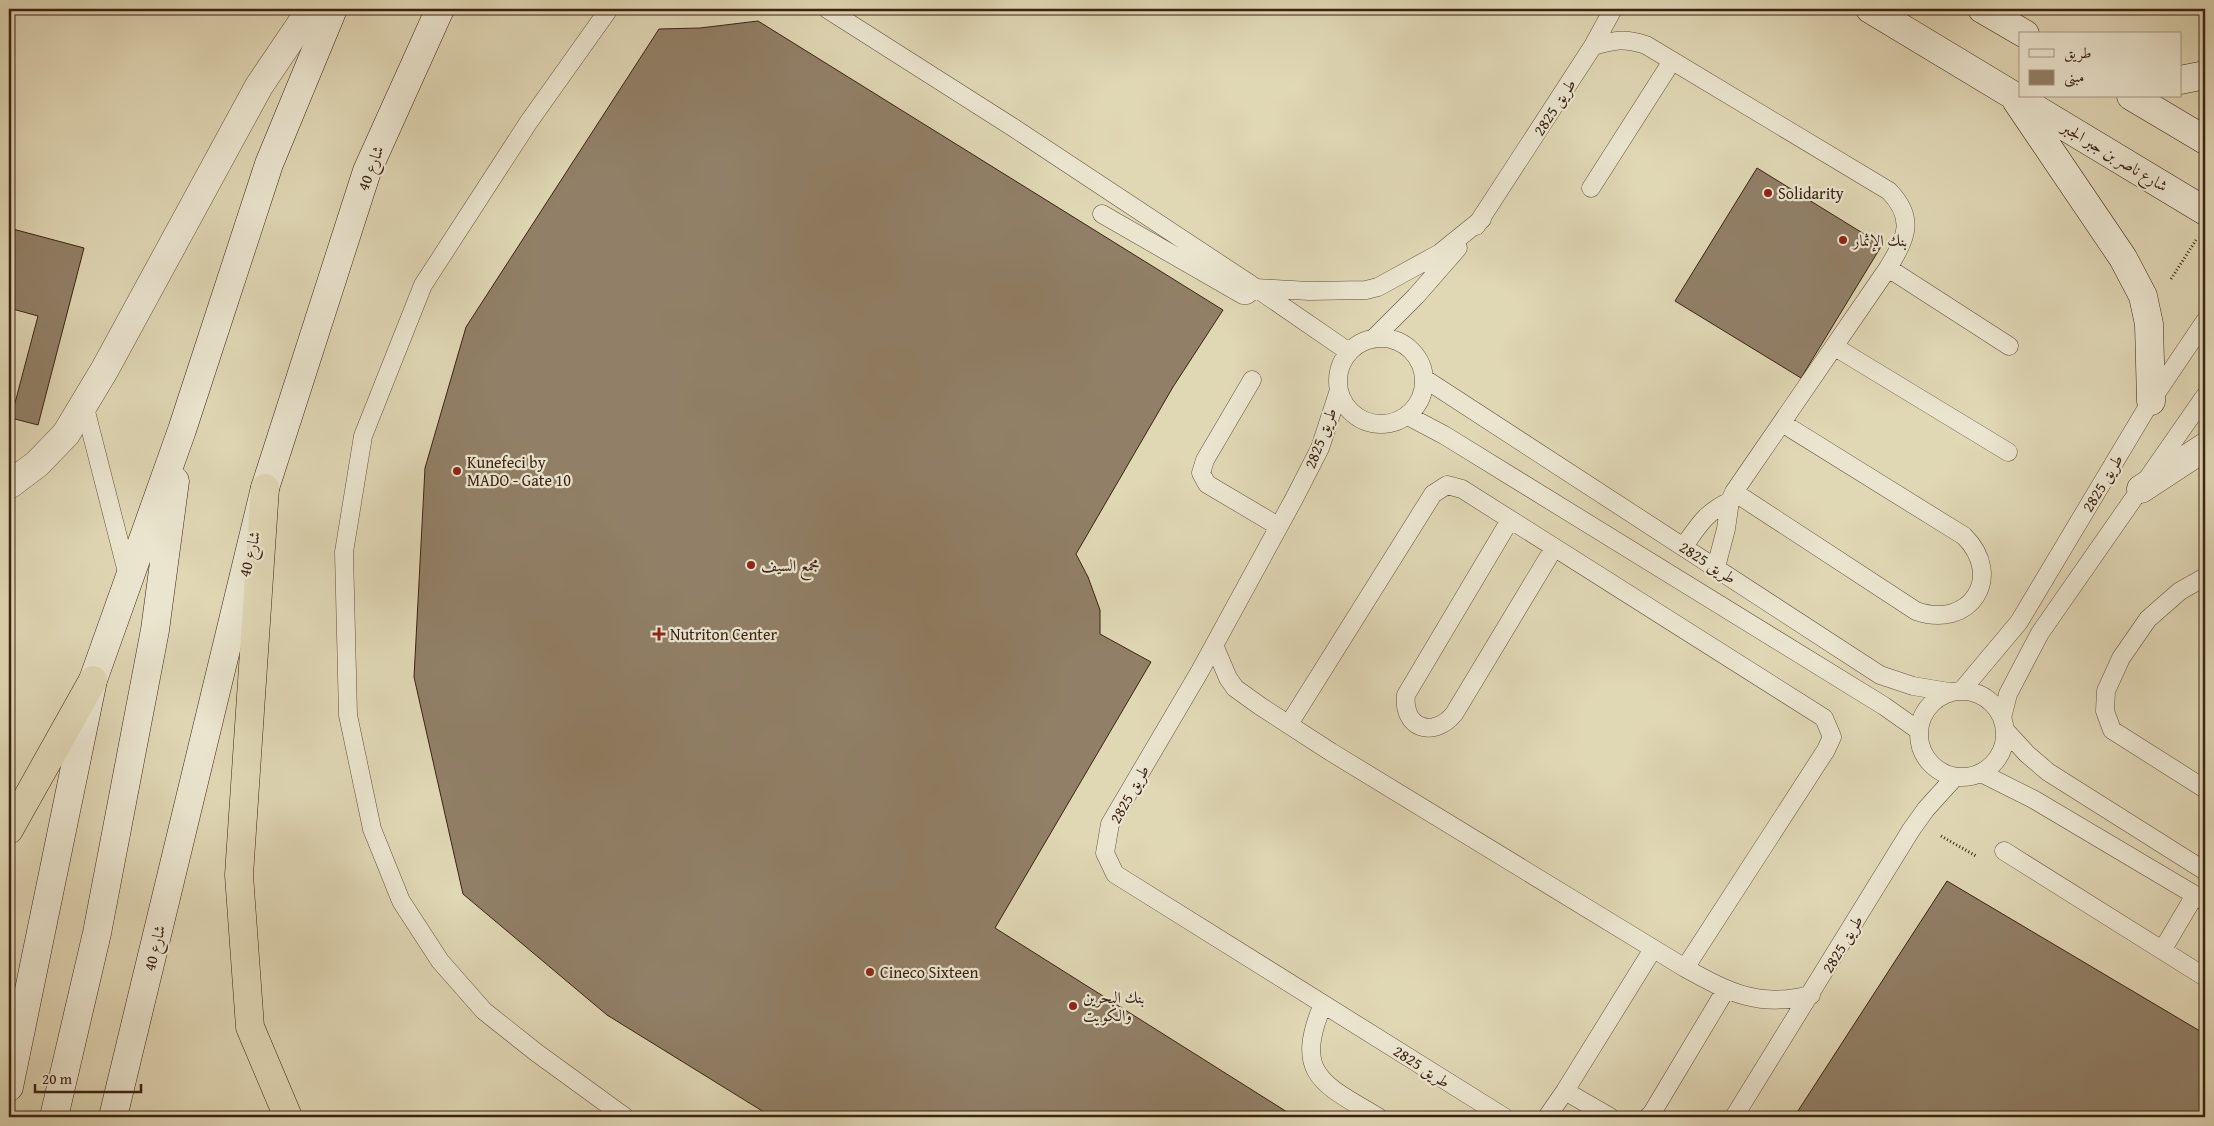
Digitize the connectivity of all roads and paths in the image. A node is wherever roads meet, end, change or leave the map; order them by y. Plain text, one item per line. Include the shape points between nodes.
1 (311, 9) edge
2 (333, 9) edge
3 (440, 9) edge
4 (609, 9) edge
5 (827, 9) edge
6 (1613, 9) edge
7 (1870, 9) edge
8 (1982, 9) edge
9 (2022, 32) edge
10 (1593, 46) junction
11 (1672, 61) junction
12 (2205, 75) edge
13 (2182, 80) edge
14 (2011, 92) junction
15 (2019, 97) edge
16 (2020, 98) edge
17 (2134, 98) edge
18 (2205, 140) edge
19 (1591, 188) dead end
20 (1102, 214) dead end
21 (1482, 219) junction
22 (2203, 222) edge
23 (1888, 268) junction
24 (2170, 281) dead end
25 (1256, 288) junction
26 (2205, 322) edge
27 (1373, 339) junction
28 (2008, 346) dead end
29 (1835, 347) junction
30 (1349, 352) junction
31 (1425, 379) junction
32 (1252, 380) dead end
33 (1339, 390) junction
34 (2205, 396) edge
35 (2151, 401) junction
36 (84, 404) junction
37 (1408, 416) junction
38 (1782, 423) junction
39 (182, 430) junction
40 (2205, 447) edge
41 (2008, 452) dead end
42 (9, 484) edge
43 (265, 488) junction
44 (2141, 489) junction
45 (1732, 496) junction
46 (1510, 520) junction
47 (1278, 526) junction
48 (1684, 546) junction
49 (1554, 548) junction
50 (1716, 567) junction
51 (128, 576) junction
52 (2205, 577) edge
53 (1214, 646) junction
54 (92, 680) junction
55 (1955, 691) junction
56 (1289, 724) junction
57 (2003, 724) junction
58 (1918, 730) junction
59 (1981, 773) junction
60 (1955, 777) junction
61 (2205, 789) edge
62 (9, 830) edge
63 (1935, 832) dead end
64 (2004, 851) joint
65 (2205, 872) edge
66 (2200, 898) edge
67 (1653, 949) junction
68 (2163, 949) junction
69 (1685, 968) junction
70 (2205, 977) edge
71 (1725, 990) junction
72 (1811, 994) junction
73 (1323, 1004) junction
74 (9, 1087) edge
75 (1565, 1091) junction
76 (54, 1117) edge
77 (113, 1117) edge
78 (288, 1117) edge
79 (626, 1117) edge
80 (1378, 1117) edge
81 (1504, 1117) edge
82 (1547, 1117) edge
83 (1610, 1117) edge
84 (1648, 1117) edge
85 (1734, 1117) edge

1 - 36 main road via 259,86
2 - 39 main road via 269,164
3 - 43 main road, شارع 40 via 367,171
4 - 79 lane via 528,123 423,285 363,436 344,552 348,715 372,829 401,901 440,962 484,1011
5 - 25 lane
6 - 10 lane, طريق 2825
7 - 14 main road, شارع ناصر بن جبر الجبر
8 - 9 main road
10 - 11 lane via 1620,39 1631,40
10 - 21 lane, طريق 2825
11 - 19 lane
11 - 23 lane via 1889,191 1904,210 1906,223 1905,236
12 - 13 main road
14 - 15 main road, شارع ناصر بن جبر الجبر
14 - 35 main road via 2123,258 2143,296 2149,324
16 - 22 main road, شارع ناصر بن جبر الجبر
17 - 18 main road
20 - 25 lane via 1243,295
21 - 25 lane via 1440,253 1366,290
21 - 27 lane, طريق 2825 via 1416,296
22 - 24 path
23 - 28 lane
23 - 29 lane
25 - 30 lane
26 - 35 lane, طريق 2825
27 - 30 lane, طريق 2825
27 - 31 lane via 1391,339 1408,347 1417,356
29 - 38 lane
29 - 41 lane
30 - 33 lane, طريق 2825 via 1338,376
31 - 37 lane via 1418,406
31 - 48 lane, طريق 2825
32 - 47 lane via 1204,460 1200,474 1207,484
33 - 37 lane, طريق 2825 via 1344,404 1366,422 1396,423
33 - 47 lane, طريق 2825 via 1320,448
34 - 44 lane, طريق 2825
35 - 55 lane, طريق 2825 via 2019,622
36 - 42 main road via 66,434 37,464
36 - 51 lane
37 - 58 lane, طريق 2825 via 1444,435
38 - 45 lane
38 - 45 lane via 1964,536 1980,557 1981,583 1976,596 1955,613 1942,616 1916,611
39 - 51 main road
39 - 76 main road via 155,630 97,933
40 - 44 main road
43 - 77 main road, شارع 40
43 - 78 highway via 239,874 250,1027
44 - 57 lane, طريق 2825 via 2033,644 2008,694
45 - 48 lane via 1700,521
45 - 50 lane
46 - 49 lane
46 - 49 lane via 1406,694 1408,716 1416,724 1438,728 1454,714
46 - 56 lane via 1462,489 1447,485 1433,494
47 - 53 lane, طريق 2825
48 - 50 lane, طريق 2825
49 - 69 lane via 1824,718 1832,736
50 - 55 lane, طريق 2825 via 1880,675 1913,686
51 - 54 main road
52 - 61 lane via 2180,591 2148,619 2121,658 2106,691 2106,711 2112,730
53 - 56 lane via 1235,688
53 - 73 lane, طريق 2825 via 1110,824 1105,853 1115,874
54 - 62 highway
54 - 74 main road
55 - 57 lane, طريق 2825 via 1986,698 1995,707
55 - 58 lane, طريق 2825 via 1928,706
56 - 67 lane
57 - 59 lane, طريق 2825 via 2004,744 1992,765
57 - 65 lane, طريق 2825 via 2027,754 2048,772
58 - 60 lane via 1924,755 1943,773
59 - 60 lane
59 - 66 lane via 2050,808
60 - 72 lane, طريق 2825 via 1912,830
63 - 64 path via 1994,866
64 - 68 lane
66 - 68 lane
67 - 69 lane
67 - 75 lane
68 - 70 lane
69 - 71 lane
71 - 72 lane via 1764,1000 1790,1000
71 - 84 lane
72 - 85 lane, طريق 2825
73 - 80 lane via 1311,1046 1314,1069 1329,1088
73 - 81 lane, طريق 2825
75 - 82 lane
75 - 83 lane

